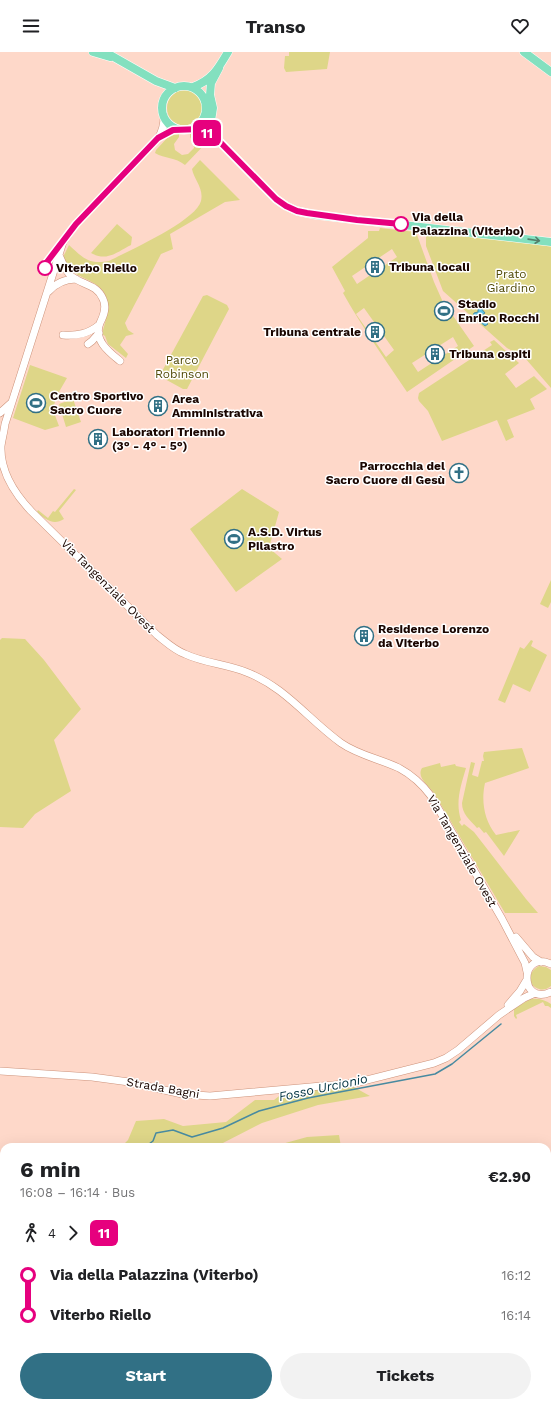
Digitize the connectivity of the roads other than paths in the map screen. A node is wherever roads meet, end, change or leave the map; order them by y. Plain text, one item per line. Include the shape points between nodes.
1 (93, 52) edge
2 (105, 52) edge
3 (228, 52) edge
4 (524, 52) edge
5 (116, 59) junction
6 (219, 68) junction
7 (551, 72) edge
8 (156, 81) junction
9 (193, 87) junction
10 (175, 88) junction
11 (164, 100) junction
12 (164, 116) junction
13 (192, 128) junction
14 (177, 129) junction
15 (158, 138) junction
16 (217, 139) junction
17 (551, 242) edge
18 (59, 255) junction
19 (76, 279) junction
20 (47, 294) junction
21 (97, 329) junction
22 (63, 335) dead end
23 (120, 361) dead end
24 (12, 402) junction
25 (0, 413) edge
26 (1, 457) edge
27 (502, 919) junction
28 (541, 962) junction
29 (551, 964) edge
30 (527, 972) junction
31 (526, 981) junction
32 (551, 992) edge
33 (539, 994) junction
34 (551, 998) edge
35 (499, 1015) junction
36 (0, 1071) edge

1 - 5 main road
2 - 5 main road
3 - 6 main road
4 - 7 main road
5 - 8 main road
6 - 9 main road via 208,80
6 - 16 main road via 211,83 210,96 213,108 211,121
8 - 10 main road
8 - 11 main road via 160,85
9 - 10 main road
9 - 13 main road via 205,99 206,108 200,124
10 - 11 main road
11 - 12 main road
12 - 14 main road via 171,126
12 - 15 main road via 163,131
13 - 14 main road
13 - 16 main road via 201,129
14 - 15 main road
15 - 18 main road, Via Tangenziale Ovest via 76,224 63,242
16 -> 17 main road via 276,199 297,211
18 - 19 main road via 67,272
18 - 20 main road, Via Tangenziale Ovest
19 - 20 main road via 60,282
19 - 21 main road via 95,288 104,300 103,317
20 - 24 main road, Via Tangenziale Ovest
21 - 22 main road via 77,336
21 - 23 main road via 105,349
24 - 25 main road
24 - 26 main road, Via Tangenziale Ovest
26 - 27 main road, Via Tangenziale Ovest via 11,484 25,504 169,645 184,654 246,672 266,682 341,743 359,753 399,768 419,782 431,796
27 - 28 main road, Via Tangenziale Ovest via 520,943
27 - 30 main road, Via Tangenziale Ovest via 525,963
28 - 29 main road
28 - 30 main road via 534,964
30 - 31 main road
31 - 33 main road via 529,987
31 - 35 main road, Strada Bagni
32 - 33 main road, Strada Bagni
33 - 34 main road
33 - 35 main road, Strada Bagni via 524,998
35 - 36 main road, Strada Bagni via 446,1058 418,1068 355,1083 196,1095 92,1077

